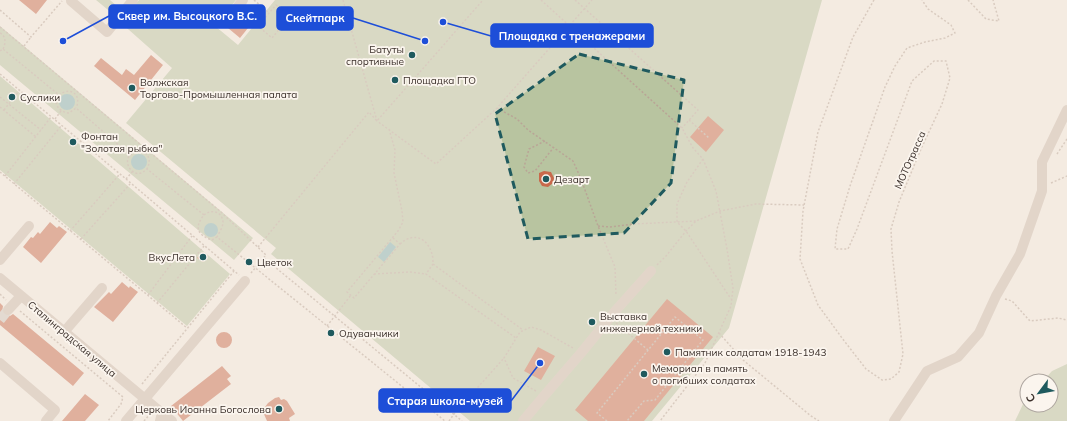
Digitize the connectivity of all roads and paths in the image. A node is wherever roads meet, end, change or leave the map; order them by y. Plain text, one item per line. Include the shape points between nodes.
1 (64, 0) edge
2 (72, 0) edge
3 (243, 0) edge
4 (254, 0) edge
5 (343, 0) edge
6 (483, 0) edge
7 (541, 0) edge
8 (575, 0) edge
9 (592, 0) edge
10 (874, 0) edge
11 (922, 0) edge
12 (968, 0) edge
13 (993, 0) edge
14 (130, 1) edge
15 (584, 9) junction
16 (0, 10) edge
17 (268, 13) junction
18 (229, 17) dead end
19 (570, 26) junction
20 (0, 27) edge
21 (4, 31) junction
22 (1, 33) edge
23 (31, 37) junction
24 (24, 47) junction
25 (3, 49) junction
26 (0, 51) edge
27 (0, 74) edge
28 (19, 90) junction
29 (77, 91) junction
30 (59, 94) junction
31 (75, 94) junction
32 (0, 96) edge
33 (9, 104) junction
34 (0, 107) edge
35 (76, 108) junction
36 (497, 108) junction
37 (4, 110) junction
38 (1067, 110) edge
39 (61, 111) junction
40 (51, 117) junction
41 (55, 120) junction
42 (689, 120) junction
43 (378, 121) junction
44 (61, 126) junction
45 (682, 128) junction
46 (41, 130) junction
47 (389, 130) junction
48 (36, 137) junction
49 (709, 138) dead end
50 (545, 141) junction
51 (554, 147) junction
52 (149, 151) junction
53 (146, 154) junction
54 (130, 155) junction
55 (703, 160) junction
56 (147, 169) junction
57 (133, 171) junction
58 (0, 172) edge
59 (120, 175) junction
60 (5, 176) junction
61 (1067, 176) edge
62 (126, 179) junction
63 (130, 183) junction
64 (14, 184) junction
65 (1042, 187) junction
66 (804, 205) junction
67 (720, 211) junction
68 (220, 213) junction
69 (204, 215) junction
70 (696, 221) junction
71 (677, 222) junction
72 (30, 226) dead end
73 (598, 226) junction
74 (70, 231) junction
75 (686, 231) junction
76 (192, 236) junction
77 (204, 237) junction
78 (217, 237) junction
79 (393, 238) junction
80 (81, 239) junction
81 (199, 242) junction
82 (400, 244) junction
83 (204, 246) junction
84 (258, 247) junction
85 (264, 258) junction
86 (0, 260) edge
87 (433, 264) junction
88 (255, 268) junction
89 (234, 271) junction
90 (651, 271) joint
91 (374, 274) junction
92 (426, 274) junction
93 (0, 278) edge
94 (245, 281) junction
95 (102, 288) dead end
96 (0, 294) edge
97 (148, 295) junction
98 (351, 295) junction
99 (21, 296) junction
100 (996, 296) junction
101 (732, 300) junction
102 (157, 303) junction
103 (11, 308) junction
104 (616, 309) junction
105 (334, 316) junction
106 (610, 318) junction
107 (1067, 320) edge
108 (327, 326) junction
109 (188, 328) junction
110 (523, 330) junction
111 (64, 332) junction
112 (719, 333) junction
113 (516, 338) junction
114 (648, 350) junction
115 (581, 353) junction
116 (504, 358) junction
117 (0, 363) edge
118 (136, 392) junction
119 (544, 396) junction
120 (145, 400) junction
121 (454, 414) junction
122 (161, 417) edge
123 (46, 421) edge
124 (108, 421) edge
125 (126, 421) edge
126 (172, 421) edge
127 (445, 421) edge
128 (449, 421) edge
129 (462, 421) edge
130 (523, 421) edge
131 (607, 421) edge
132 (628, 421) edge
133 (660, 421) edge
134 (819, 421) edge
135 (894, 421) edge

1 - 23 path
2 - 14 street via 107,32
3 - 18 street
4 - 17 path
5 - 43 path
6 - 43 path
7 - 19 path
8 - 15 path
9 - 15 path
10 - 66 path, МОТОтрасса via 853,37 818,132
11 - 66 path, МОТОтрасса via 928,9 951,25 955,33 907,48 895,66 850,186 837,229 835,249 848,249 912,81 934,61 946,61 950,78 942,104 921,149 890,229 903,354 899,372 891,379 882,380 866,369 818,305 800,259
12 - 13 path via 986,19 999,21
15 - 19 path
15 - 42 path via 698,110
16 - 23 path
17 - 17 path via 258,26 272,38 290,16 276,4
19 - 36 path
19 - 45 path
20 - 21 path
21 - 22 path
21 - 24 path
22 - 25 path via 6,44
23 - 24 path
24 - 29 path
25 - 26 path
25 - 30 path
27 - 28 path
28 - 33 path
28 - 40 path
29 - 31 path
29 - 52 path
30 - 31 path via 69,91
30 - 39 path via 56,102
31 - 35 path via 78,98
32 - 33 path
33 - 37 path
33 - 46 path
34 - 37 path
35 - 39 path via 69,113
35 - 54 path
36 - 47 path via 436,164
36 - 50 path via 517,119
37 - 48 path
38 - 65 street via 1042,162
39 - 41 path
40 - 41 path
40 - 46 path
41 - 44 path
42 - 45 path
42 - 49 path
43 - 47 path
43 - 84 path via 369,112
44 - 59 path
44 - 64 path
45 - 55 path
46 - 48 path
47 - 79 path via 395,150 394,173 403,222
48 - 60 path
50 - 51 path
50 - 51 path via 529,149 524,167 528,173 535,171
51 - 73 path via 573,160
52 - 53 path
52 - 68 path
53 - 54 path via 136,151
53 - 56 path via 150,164
54 - 57 path via 127,162
55 - 67 path via 716,191
55 - 71 path via 687,182 678,204
56 - 57 path via 141,173
56 - 69 path
57 - 62 path
58 - 60 path
59 - 62 path
59 - 74 path
60 - 64 path
61 - 65 path
62 - 63 path
63 - 76 path
63 - 80 path
64 - 74 path
65 - 100 street via 1020,254
66 - 67 path via 756,204
67 - 70 path
67 - 101 path
68 - 69 path via 211,211
68 - 78 path via 223,225
68 - 84 path
69 - 77 path via 198,227
70 - 71 path
70 - 75 path
71 - 73 path
71 - 75 path
72 - 86 street
73 - 104 path via 615,267
74 - 80 path
75 - 90 path
75 - 101 path
76 - 81 path
76 - 97 path
77 - 78 path via 212,240
77 - 81 path
78 - 88 path
79 - 82 path
79 - 98 path via 347,292
80 - 97 path
81 - 83 path
82 - 87 path via 408,238 418,238 430,250
82 - 91 path
83 - 89 path
83 - 102 path
84 - 85 path via 266,255
85 - 88 path
85 - 105 path
87 - 92 path
87 - 110 path
88 - 94 path
88 - 108 path
89 - 94 path
89 - 109 path
90 - 104 street
91 - 92 path
91 - 98 path via 354,298
92 - 113 path
93 - 99 street, Сталинградская улица
94 - 120 street
95 - 111 street
96 - 103 path
97 - 102 path
98 - 105 path
99 - 103 street
99 - 111 street, Сталинградская улица
100 - 107 path via 1012,301 1030,322 1058,318
100 - 135 street via 979,333 958,357 927,371
101 - 112 path
102 - 109 path
103 - 124 path via 123,397 121,404
104 - 106 street
105 - 108 path
105 - 121 path
106 - 114 path
106 - 115 street
108 - 127 path
109 - 118 path
110 - 113 path
110 - 115 path via 531,327 541,330
111 - 118 street, Сталинградская улица
112 - 133 path via 705,363
112 - 134 path via 743,360
113 - 116 path
114 - 131 path via 597,413
114 - 132 path via 675,317 703,340 655,400 644,401
115 - 119 street
116 - 119 path via 513,378
116 - 121 path
117 - 123 street via 55,410
118 - 120 street, Сталинградская улица
119 - 130 street
120 - 122 street, Сталинградская улица
120 - 125 street
121 - 128 path
121 - 129 path
122 - 126 street, Сталинградская улица

